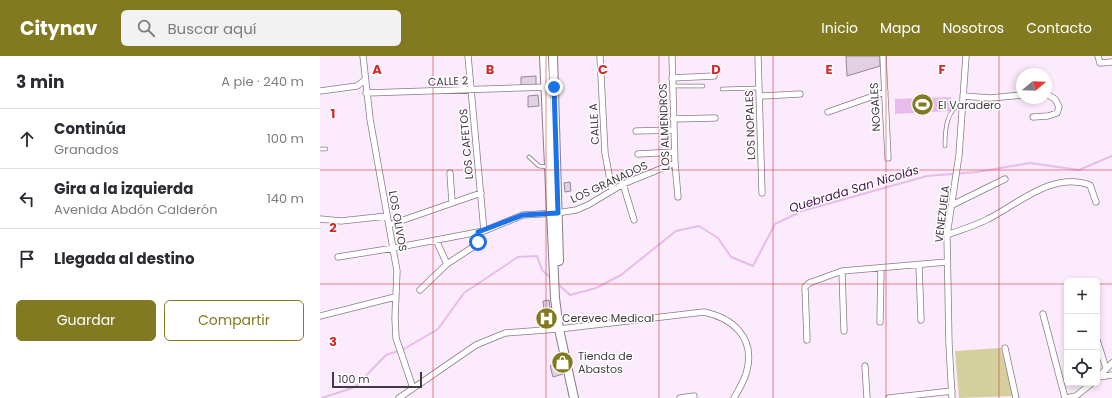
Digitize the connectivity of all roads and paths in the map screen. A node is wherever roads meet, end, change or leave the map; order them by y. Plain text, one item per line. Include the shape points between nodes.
1 (363, 56) edge
2 (468, 56) edge
3 (544, 56) edge
4 (552, 56) edge
5 (600, 56) edge
6 (672, 56) edge
7 (758, 56) edge
8 (883, 56) edge
9 (966, 56) edge
10 (1098, 56) edge
11 (1112, 62) edge
12 (714, 76) dead end
13 (672, 78) junction
14 (365, 80) junction
15 (320, 84) edge
16 (672, 86) junction
17 (704, 86) dead end
18 (554, 87) junction
19 (545, 88) junction
20 (759, 88) junction
21 (722, 89) dead end
22 (471, 90) junction
23 (321, 91) edge
24 (884, 92) junction
25 (366, 93) junction
26 (800, 94) dead end
27 (760, 96) junction
28 (963, 96) junction
29 (1016, 96) edge
30 (1052, 97) edge
31 (963, 103) junction
32 (828, 112) dead end
33 (715, 118) dead end
34 (1033, 118) dead end
35 (673, 119) junction
36 (674, 130) junction
37 (636, 132) dead end
38 (945, 146) dead end
39 (320, 149) edge
40 (326, 149) dead end
41 (674, 152) junction
42 (638, 154) dead end
43 (529, 157) dead end
44 (888, 158) dead end
45 (674, 163) junction
46 (548, 167) junction
47 (450, 173) dead end
48 (1005, 179) dead end
49 (623, 184) junction
50 (612, 191) junction
51 (481, 192) junction
52 (762, 192) dead end
53 (678, 197) dead end
54 (452, 202) junction
55 (1096, 202) dead end
56 (952, 205) junction
57 (554, 213) junction
58 (387, 216) junction
59 (320, 219) edge
60 (634, 220) dead end
61 (389, 225) junction
62 (481, 231) junction
63 (947, 235) junction
64 (436, 240) junction
65 (394, 248) junction
66 (338, 257) dead end
67 (947, 262) junction
68 (447, 264) junction
69 (919, 265) junction
70 (881, 268) junction
71 (842, 270) junction
72 (420, 290) dead end
73 (395, 297) junction
74 (1043, 314) dead end
75 (320, 316) edge
76 (921, 320) dead end
77 (880, 322) dead end
78 (561, 328) junction
79 (844, 331) dead end
80 (807, 340) dead end
81 (1005, 348) dead end
82 (1100, 349) edge
83 (1112, 363) edge
84 (865, 366) dead end
85 (1106, 368) junction
86 (1112, 375) edge
87 (1100, 376) edge
88 (1100, 378) edge
89 (1088, 386) edge
90 (413, 388) junction
91 (952, 391) junction
92 (694, 396) dead end
93 (400, 398) edge
94 (574, 398) edge
95 (579, 398) edge
96 (680, 398) edge
97 (734, 398) edge
98 (867, 398) edge
99 (889, 398) edge
100 (952, 398) edge
101 (1016, 398) edge
102 (1066, 398) edge

1 - 14 street, LOS OLIVOS
2 - 22 street, LOS CAFETOS
3 - 19 main road
4 - 18 main road
5 - 50 street, CALLE A via 605,153
6 - 13 street, LOS ALMENDROS
7 - 20 street, LOS NOPALES
8 - 24 street, NOGALES
9 - 28 street, VENEZUELA
10 - 11 street via 1100,63
12 - 13 street
13 - 16 street, LOS ALMENDROS
14 - 23 street via 357,86
14 - 25 street, LOS OLIVOS
15 - 23 street
16 - 17 lane
16 - 35 street, LOS ALMENDROS
18 - 19 street, CALLE 2
18 - 57 main road
19 - 22 street, CALLE 2
19 - 46 main road
20 - 21 lane
20 - 27 street, LOS NOPALES
22 - 25 street, CALLE 2
22 - 51 street, LOS CAFETOS
24 - 32 street
24 - 44 street, NOGALES
25 - 58 street, LOS OLIVOS
26 - 27 street
27 - 52 street, LOS NOPALES
28 - 29 street via 990,98
28 - 31 street, VENEZUELA
30 - 34 street via 1059,108 1057,113
31 - 38 lane via 956,107 948,120
31 - 56 street, VENEZUELA
33 - 35 street
35 - 36 street, LOS ALMENDROS
36 - 37 street
36 - 41 street, LOS ALMENDROS
39 - 40 lane
41 - 42 street
41 - 45 street, LOS ALMENDROS
43 - 46 lane via 539,166
45 - 49 street, LOS GRANADOS
45 - 53 street, LOS ALMENDROS
46 - 57 main road
47 - 54 street
48 - 56 street
49 - 50 street, LOS GRANADOS
49 - 60 street
50 - 57 street, LOS GRANADOS via 582,207
51 - 54 street
51 - 62 street, LOS CAFETOS
54 - 61 street
55 - 63 street via 1090,184 1064,182 1025,197 988,219
56 - 63 street, VENEZUELA
57 - 62 street, LOS GRANADOS via 523,215
57 - 78 main road via 557,298
58 - 59 street via 341,221
58 - 61 street, LOS OLIVOS
61 - 65 street, LOS OLIVOS
62 - 64 street, LOS GRANADOS
62 - 68 street via 479,240 473,247
63 - 67 street, VENEZUELA
64 - 65 street, LOS GRANADOS
64 - 68 street
65 - 66 street, LOS GRANADOS
65 - 73 street, LOS OLIVOS via 397,271
67 - 69 street
67 - 91 street, VENEZUELA
68 - 72 street
69 - 70 street
69 - 76 street
70 - 71 street
70 - 77 street
71 - 79 street
71 - 80 street via 806,285
73 - 75 street
73 - 90 street, LOS OLIVOS via 396,338
74 - 102 street
78 - 90 street via 494,336 476,345
78 - 94 main road
78 - 95 main road
78 - 97 street via 704,312 724,317 738,329 749,355 744,380
81 - 101 street
82 - 85 street
83 - 85 street
84 - 98 street
85 - 87 street
86 - 88 street
89 - 102 street via 1080,393
90 - 93 street
91 - 99 street
91 - 100 street, VENEZUELA
92 - 96 street

